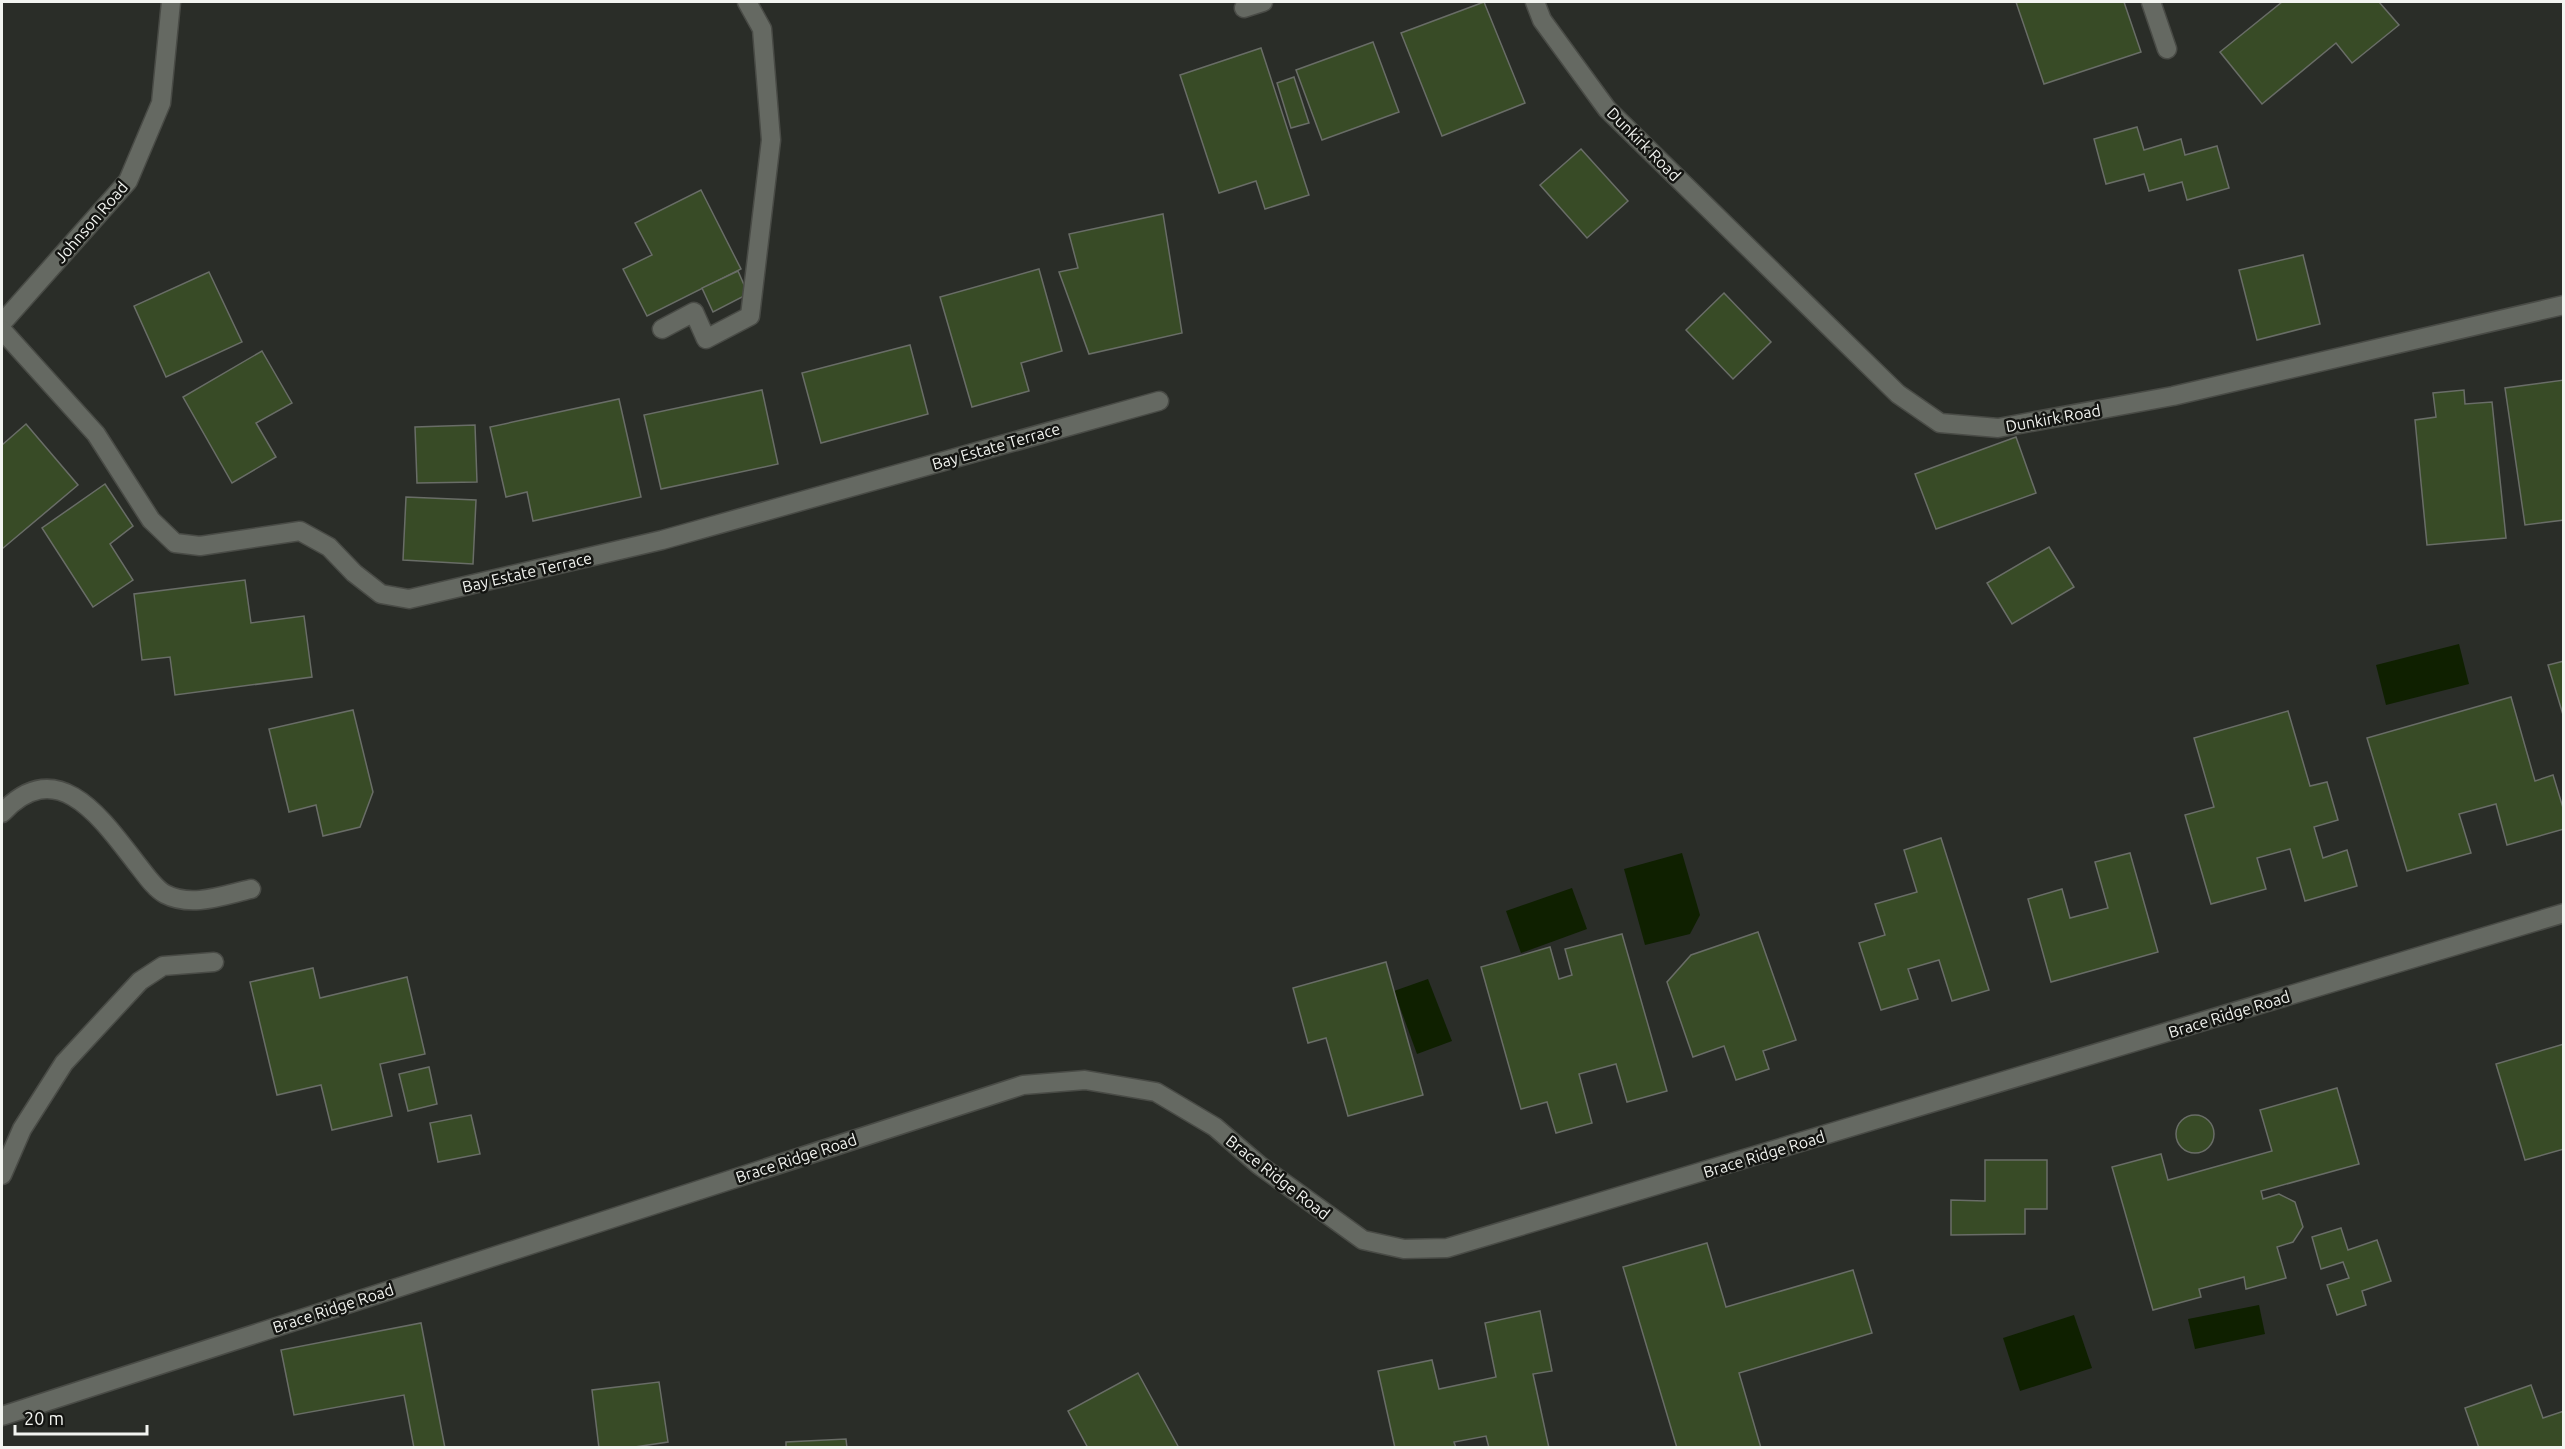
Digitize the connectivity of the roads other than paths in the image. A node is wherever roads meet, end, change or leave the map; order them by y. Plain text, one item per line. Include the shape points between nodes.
1 (171, 2) edge
2 (747, 2) edge
3 (1263, 2) edge
4 (1536, 2) edge
5 (2151, 2) edge
6 (1244, 8) dead end
7 (2167, 49) dead end
8 (2564, 304) edge
9 (2, 323) edge
10 (662, 329) dead end
11 (2, 330) edge
12 (1159, 400) dead end
13 (2, 813) edge
14 (251, 889) dead end
15 (2564, 913) edge
16 (214, 962) dead end
17 (2, 1174) edge
18 (2, 1416) edge

1 - 9 street, Johnson Road via 161,103 128,181
2 - 10 street via 762,29 771,140 750,316 706,339 694,312
3 - 6 street
4 - 8 street, Dunkirk Road via 1542,20 1607,109 1898,394 1940,423 1998,428 2173,396
5 - 7 street
11 - 12 street, Bay Estate Terrace via 96,434 151,520 175,543 200,546 300,531 329,547 381,594 409,599 662,540
13 - 14 street via 16,797 42,787 64,791 90,808 164,894 183,900 205,900
15 - 18 street, Brace Ridge Road via 1447,1248 1404,1249 1363,1240 1259,1165 1215,1127 1156,1092 1085,1080 1023,1084
16 - 17 street via 163,966 140,981 64,1063 22,1129

